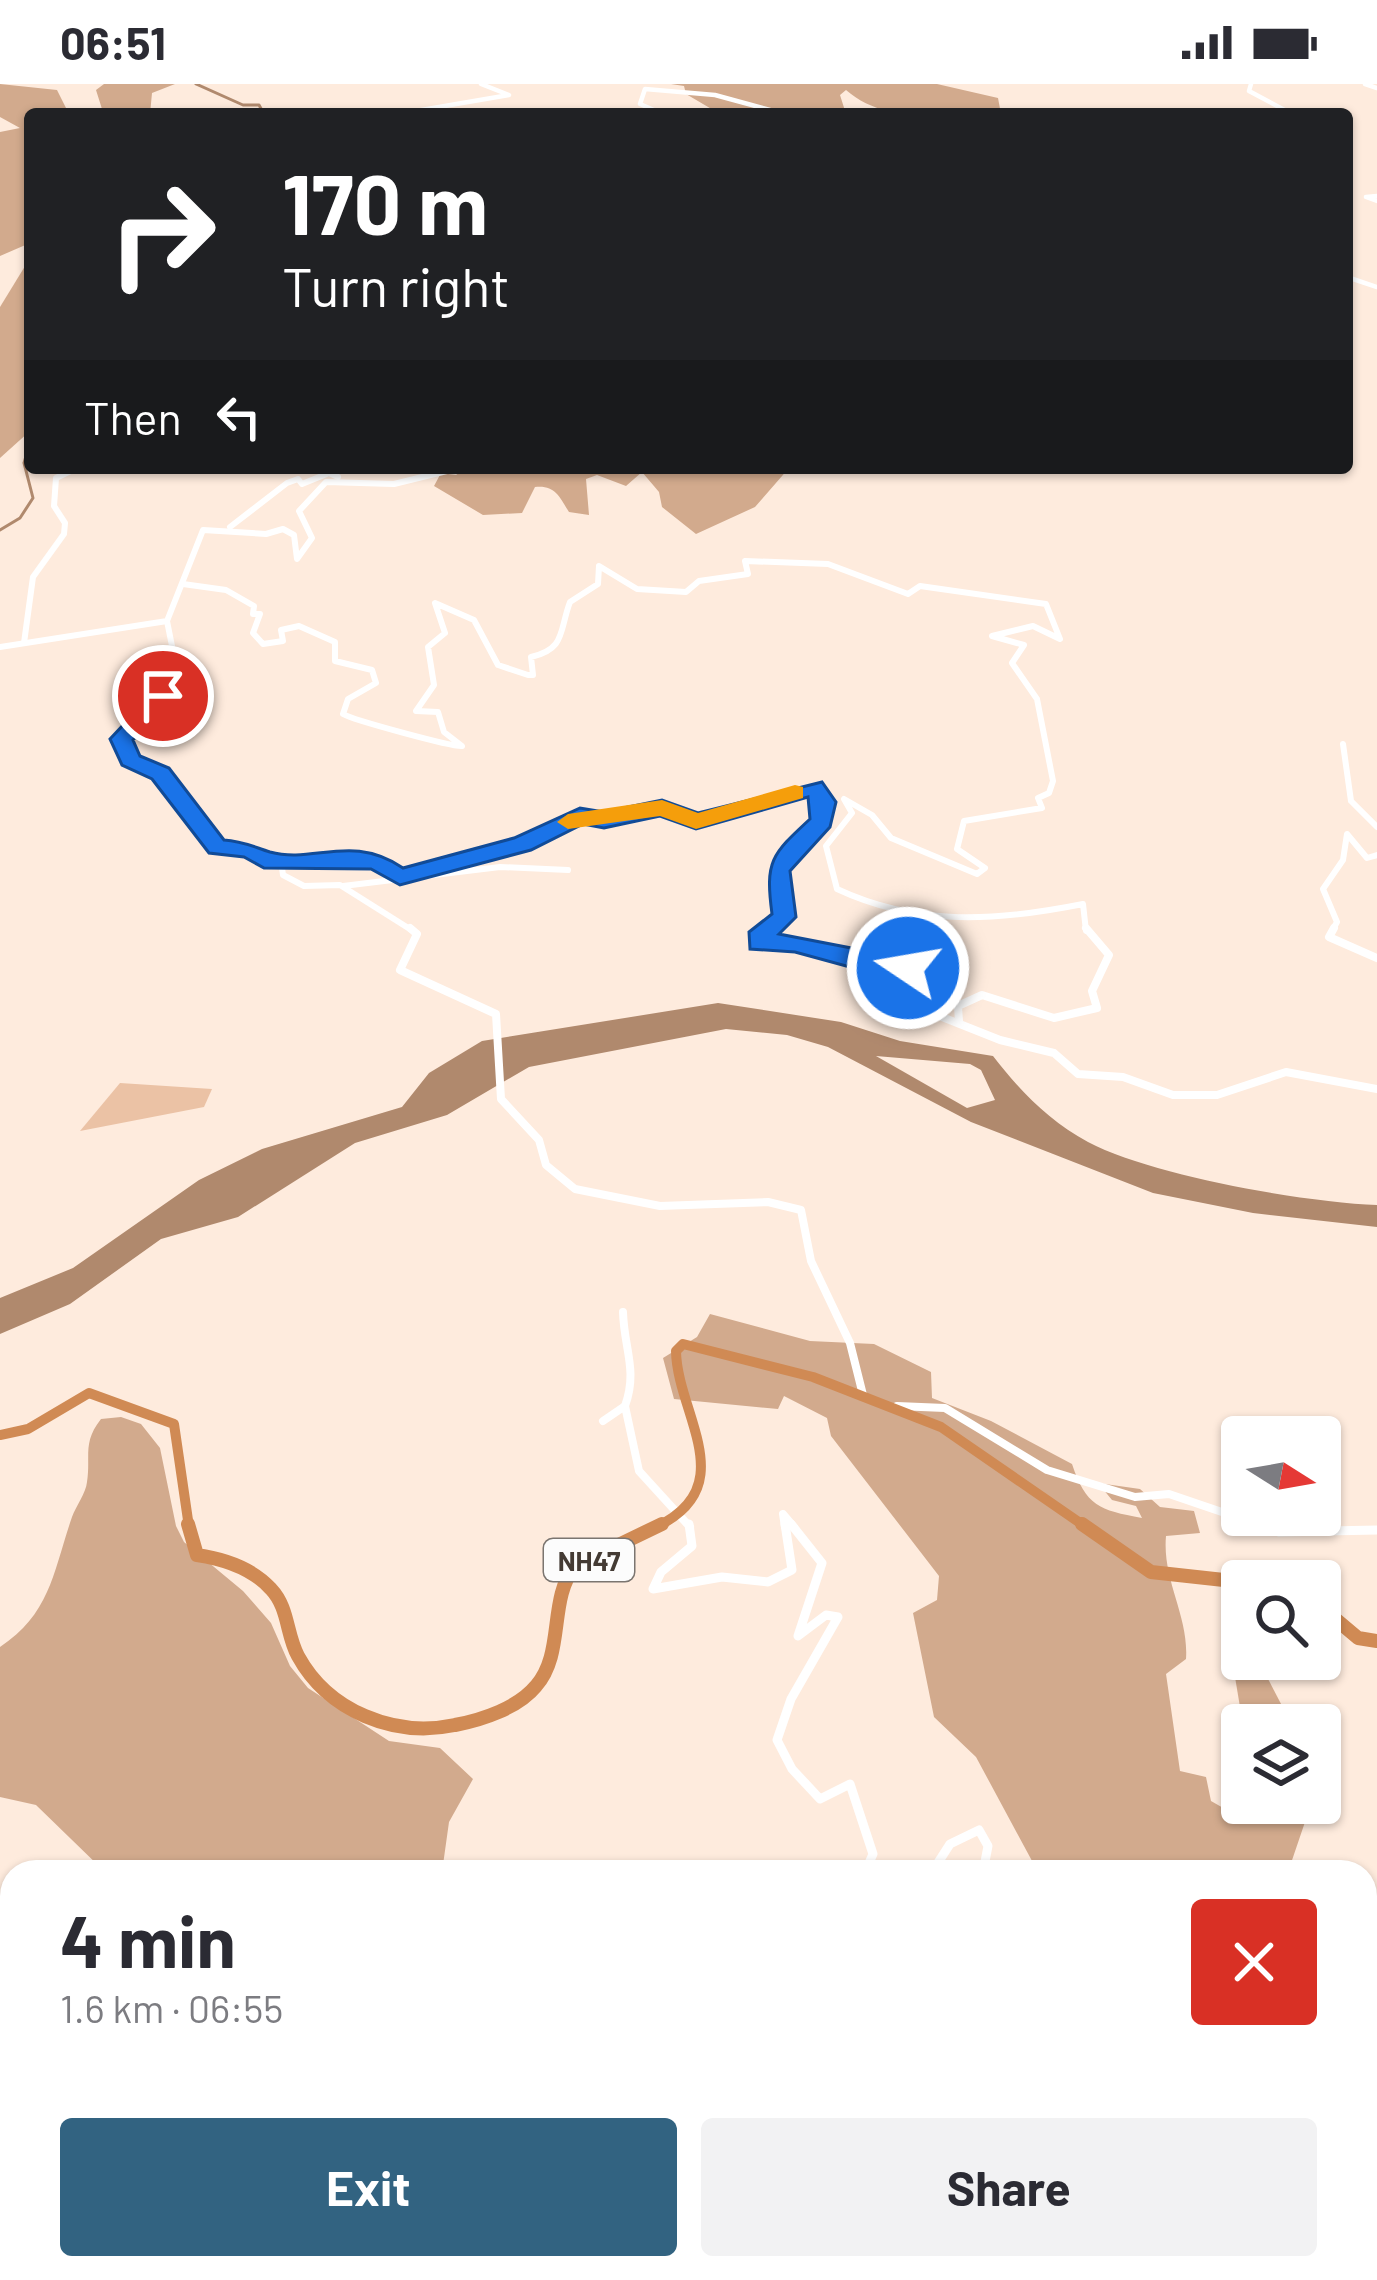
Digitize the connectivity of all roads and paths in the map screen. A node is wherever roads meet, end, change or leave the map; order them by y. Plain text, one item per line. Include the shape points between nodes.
1 (481, 84) edge
2 (1251, 84) edge
3 (1365, 84) edge
4 (1377, 88) edge
5 (422, 108) edge
6 (649, 108) edge
7 (770, 108) edge
8 (1284, 108) edge
9 (64, 474) edge
10 (310, 474) edge
11 (327, 474) edge
12 (331, 474) edge
13 (434, 474) edge
14 (340, 478) junction
15 (299, 480) junction
16 (229, 528) junction
17 (184, 584) junction
18 (167, 621) junction
19 (24, 643) junction
20 (0, 646) edge
21 (1342, 744) dead end
22 (1377, 826) edge
23 (1377, 855) edge
24 (281, 861) junction
25 (568, 870) dead end
26 (342, 886) junction
27 (1377, 958) edge
28 (959, 1022) junction
29 (1377, 1089) edge
30 (623, 1312) dead end
31 (863, 1395) junction
32 (625, 1406) junction
33 (892, 1406) junction
34 (603, 1420) dead end
35 (0, 1436) edge
36 (682, 1511) junction
37 (1377, 1530) edge
38 (1221, 1580) edge
39 (1341, 1624) edge
40 (1377, 1641) edge
41 (870, 1860) edge
42 (936, 1860) edge
43 (985, 1860) edge

1 - 5 street via 509,95
2 - 8 street via 1246,88 1256,98
3 - 4 street
6 - 7 street via 640,104 645,89 671,86
9 - 19 street via 56,478 54,506 64,534 33,577
10 - 15 street
11 - 15 street
12 - 14 street
13 - 14 street via 394,484
14 - 16 street via 320,486 299,511 312,538 297,559 293,535 283,530
15 - 16 street via 266,492 255,513
16 - 17 street via 203,530
17 - 18 street
17 - 28 street via 226,590 254,606 260,614 253,633 263,644 299,626 335,642 334,661 372,670 376,683 348,699 343,714 452,748 462,746 444,732 438,712 416,711 434,685 428,646 445,633 435,603 464,611 498,664 528,675 531,658 565,636 566,607 575,593 598,584 599,566 637,589 686,592 699,581 748,574 745,561 816,562 908,594 920,586 1046,604 1060,639 1033,626 992,636 1024,645 1012,663 1037,699 1035,721 1046,742 1052,781 1038,798 1042,808 964,821 957,849 985,868 977,874 891,838 844,799 852,813 826,846 837,889 938,921 1001,922 1083,904 1086,932 1109,956 1092,991 1097,1008 1052,1018 982,995 958,1006
18 - 19 street
18 - 24 street via 173,651 157,676 163,696 121,739 130,760 160,773 217,847
19 - 20 street
21 - 22 street via 1352,801
23 - 27 street via 1367,858 1347,834 1321,901 1337,922 1329,937
24 - 26 street via 293,883
24 - 28 street via 377,862 400,877 522,844 580,816 604,820 662,808 696,822 814,788 824,802 822,822 778,871 784,917 759,943 908,968 927,1010
25 - 26 street via 500,867
26 - 31 street via 417,934 400,970 496,1014 501,1099 539,1140 546,1166 575,1190 660,1206 768,1202 801,1210 817,1279 850,1343
28 - 29 street via 1054,1053 1078,1074 1124,1077 1173,1095 1217,1095 1286,1072
30 - 32 street via 635,1378
31 - 33 highway
31 - 36 highway via 703,1345 678,1347 675,1365 702,1458
32 - 34 street
32 - 36 street via 629,1452 641,1475
33 - 37 street via 945,1408 1047,1470 1136,1497 1169,1494 1279,1532
33 - 38 highway via 941,1427 1151,1572
35 - 36 highway, NH47 via 28,1430 89,1393 163,1415 174,1424 197,1555 228,1557 283,1604 298,1655 331,1694 412,1732 445,1729 530,1698 543,1681 566,1577
36 - 41 street via 692,1546 653,1589 711,1575 768,1582 792,1570 783,1514 822,1564 798,1636 826,1615 838,1617 790,1699 777,1740 820,1799 850,1784
39 - 40 highway
42 - 43 street via 969,1830 979,1830 988,1846

